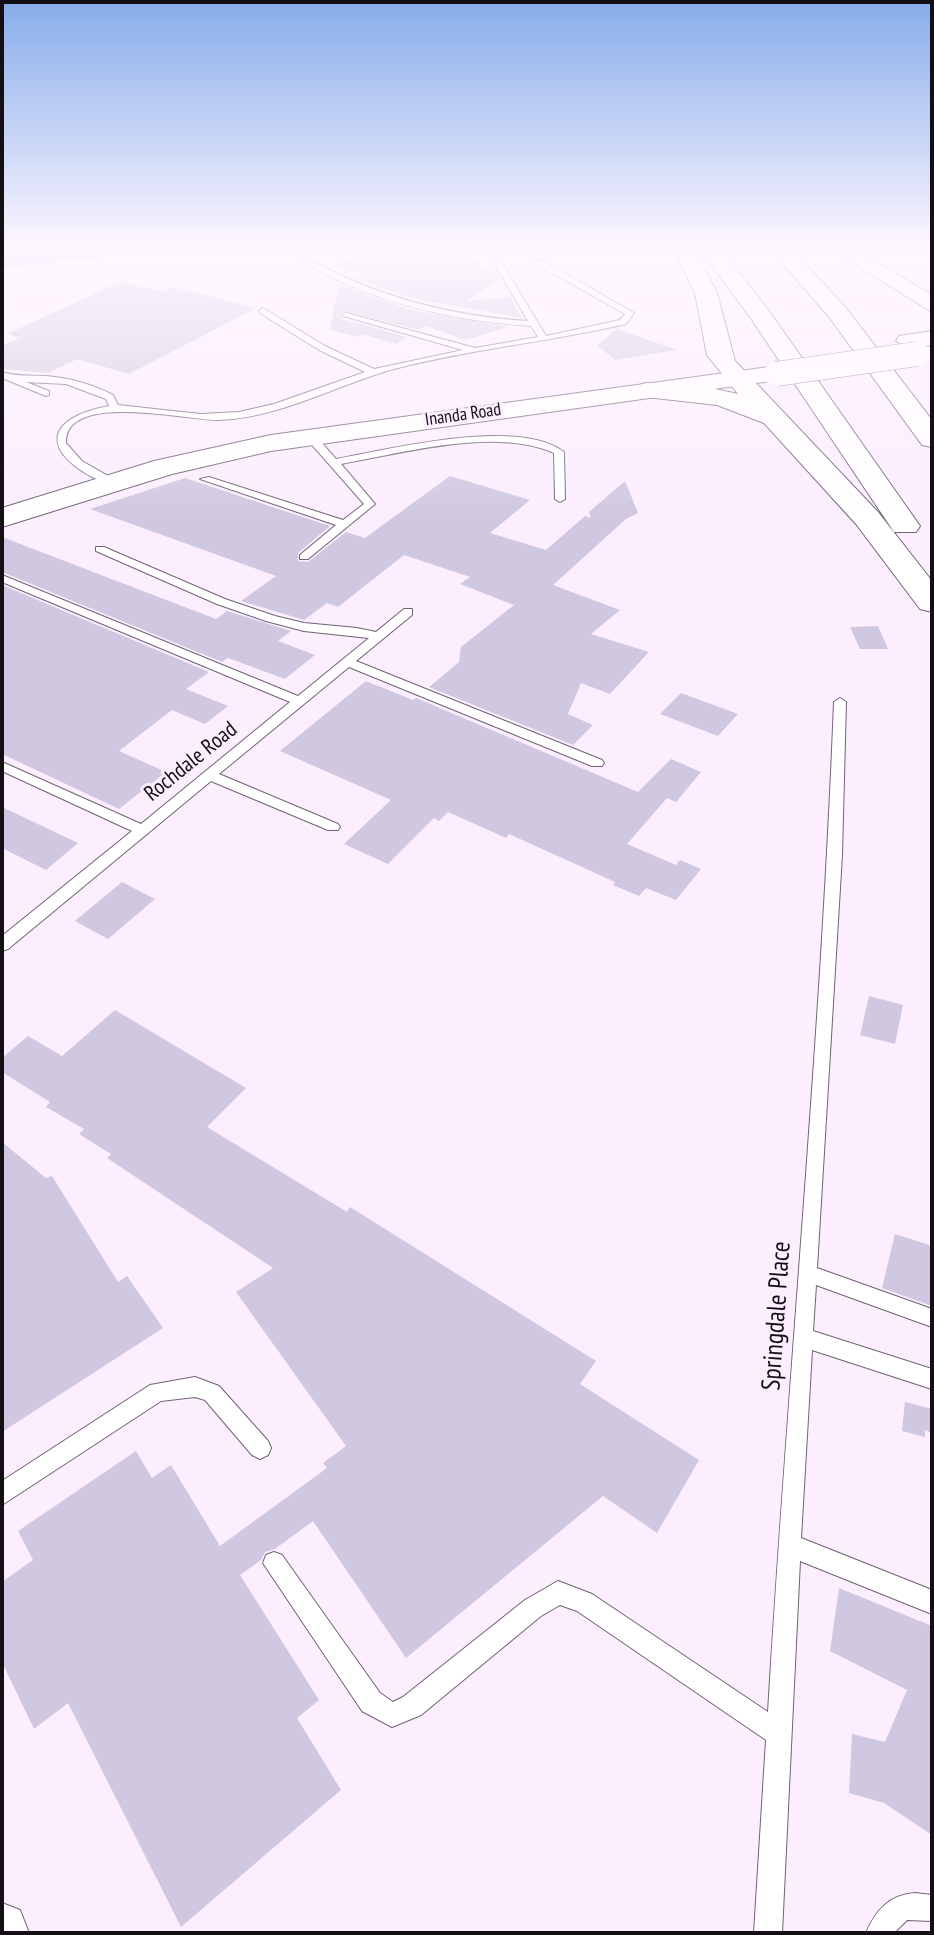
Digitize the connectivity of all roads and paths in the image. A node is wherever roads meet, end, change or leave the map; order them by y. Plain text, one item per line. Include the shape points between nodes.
1 (307, 338) edge
2 (440, 338) edge
3 (546, 338) edge
4 (715, 338) edge
5 (775, 338) edge
6 (857, 338) edge
7 (887, 338) edge
8 (543, 339) joint
9 (922, 346) edge
10 (816, 347) dead end
11 (477, 352) junction
12 (372, 372) junction
13 (730, 372) junction
14 (2, 375) edge
15 (19, 379) junction
16 (922, 381) dead end
17 (692, 384) junction
18 (46, 393) dead end
19 (571, 393) junction
20 (848, 394) dead end
21 (114, 408) junction
22 (786, 433) junction
23 (310, 436) junction
24 (932, 439) edge
25 (334, 462) junction
26 (79, 463) junction
27 (44, 473) dead end
28 (205, 479) dead end
29 (111, 482) junction
30 (560, 499) dead end
31 (2, 518) edge
32 (346, 525) junction
33 (100, 549) dead end
34 (304, 557) dead end
35 (932, 563) edge
36 (2, 578) edge
37 (932, 602) edge
38 (408, 612) dead end
39 (378, 637) junction
40 (348, 662) junction
41 (300, 701) junction
42 (840, 702) dead end
43 (597, 763) dead end
44 (2, 766) edge
45 (210, 775) junction
46 (333, 827) dead end
47 (142, 830) junction
48 (2, 945) edge
49 (806, 1273) junction
50 (932, 1318) edge
51 (802, 1337) junction
52 (932, 1379) edge
53 (260, 1448) dead end
54 (2, 1494) edge
55 (789, 1545) junction
56 (274, 1563) dead end
57 (932, 1602) edge
58 (779, 1734) junction
59 (932, 1908) edge
60 (768, 1933) edge
61 (880, 1933) edge

1 - 12 lane
2 - 11 lane
3 - 8 lane
4 - 13 main road
5 - 35 main road
6 - 24 main road
7 - 16 main road
8 - 11 lane
9 - 13 main road, Inanda Road, bridge
10 - 20 main road
11 - 12 lane
12 - 21 lane via 234,416
13 - 17 main road, Inanda Road
13 - 22 main road
14 - 15 lane
15 - 18 lane
15 - 21 lane via 77,383 110,397
17 - 19 main road, Inanda Road
17 - 19 main road, Inanda Road
17 - 22 main road via 745,404
19 - 23 main road, Inanda Road
19 - 26 main road, Inanda Road via 328,417
21 - 26 lane via 77,419 61,432 61,444
22 - 37 main road via 867,518
23 - 25 lane
23 - 29 main road, Inanda Road
25 - 30 lane via 466,441 540,443 559,452
25 - 32 lane via 370,504
26 - 27 main road, Inanda Road
26 - 29 lane
28 - 32 lane
29 - 31 main road, Inanda Road
32 - 34 lane
33 - 39 lane via 275,619
36 - 41 lane
38 - 39 lane, Rochdale Road
39 - 40 lane, Rochdale Road
40 - 41 lane, Rochdale Road
40 - 43 lane
41 - 45 lane, Rochdale Road
42 - 49 lane, Springdale Place via 835,855
44 - 47 lane
45 - 46 lane
45 - 47 lane, Rochdale Road
47 - 48 lane, Rochdale Road
49 - 50 lane
49 - 51 lane, Springdale Place
51 - 52 lane
51 - 55 lane, Springdale Place
53 - 54 lane via 212,1393 179,1388 157,1392
55 - 57 lane
55 - 58 lane, Springdale Place
56 - 58 lane via 371,1702 392,1715 412,1706 558,1593 584,1602
58 - 60 lane, Springdale Place
59 - 61 lane via 910,1904 898,1909

